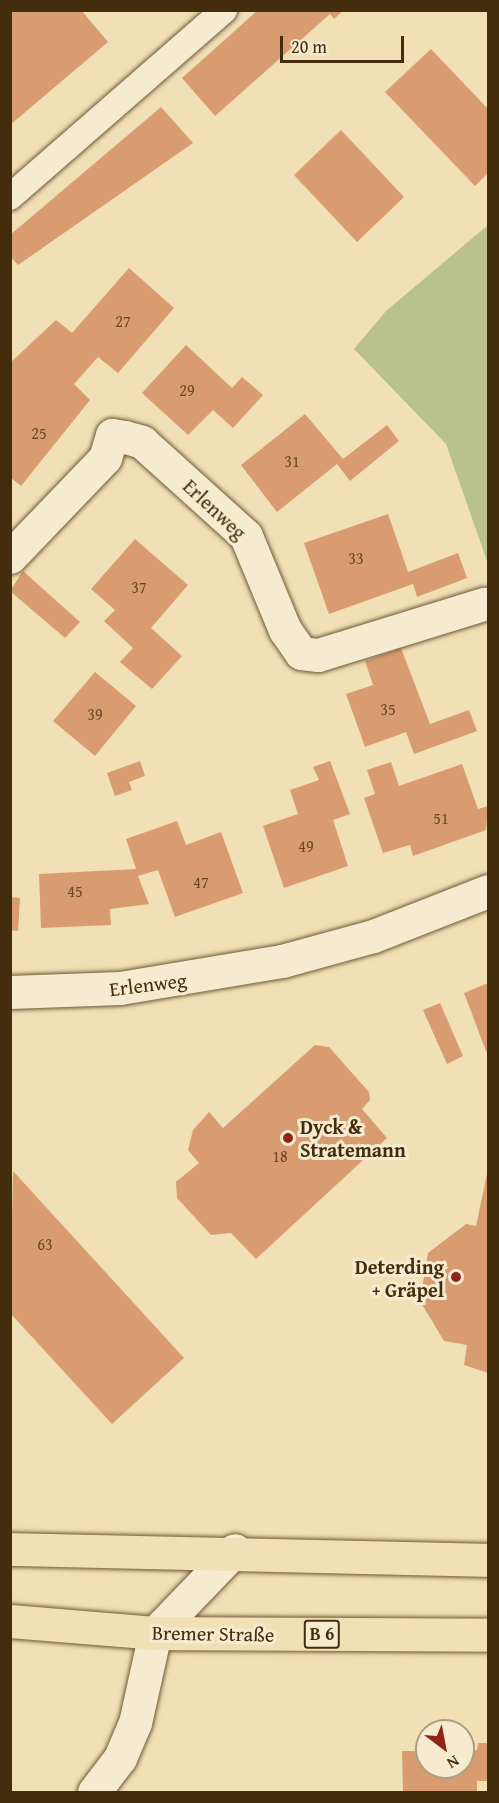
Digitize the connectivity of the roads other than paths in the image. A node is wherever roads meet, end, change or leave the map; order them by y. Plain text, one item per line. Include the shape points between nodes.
1 (224, 10) edge
2 (10, 197) edge
3 (10, 557) edge
4 (484, 604) dead end
5 (489, 891) edge
6 (10, 992) edge
7 (10, 1549) edge
8 (235, 1550) junction
9 (489, 1560) edge
10 (10, 1621) edge
11 (155, 1633) junction
12 (489, 1635) edge
13 (94, 1792) edge

1 - 2 lane
3 - 4 street, Erlenweg via 105,458 112,435 125,436 142,442 246,536 285,630 302,653 318,655
5 - 6 street, Erlenweg via 373,936 282,961 120,988
7 - 8 main road
8 - 9 main road
8 - 11 street
10 - 11 main road, Bremer Straße / B 6
11 - 12 main road, Bremer Straße / B 6
11 - 13 street via 135,1723 120,1758

